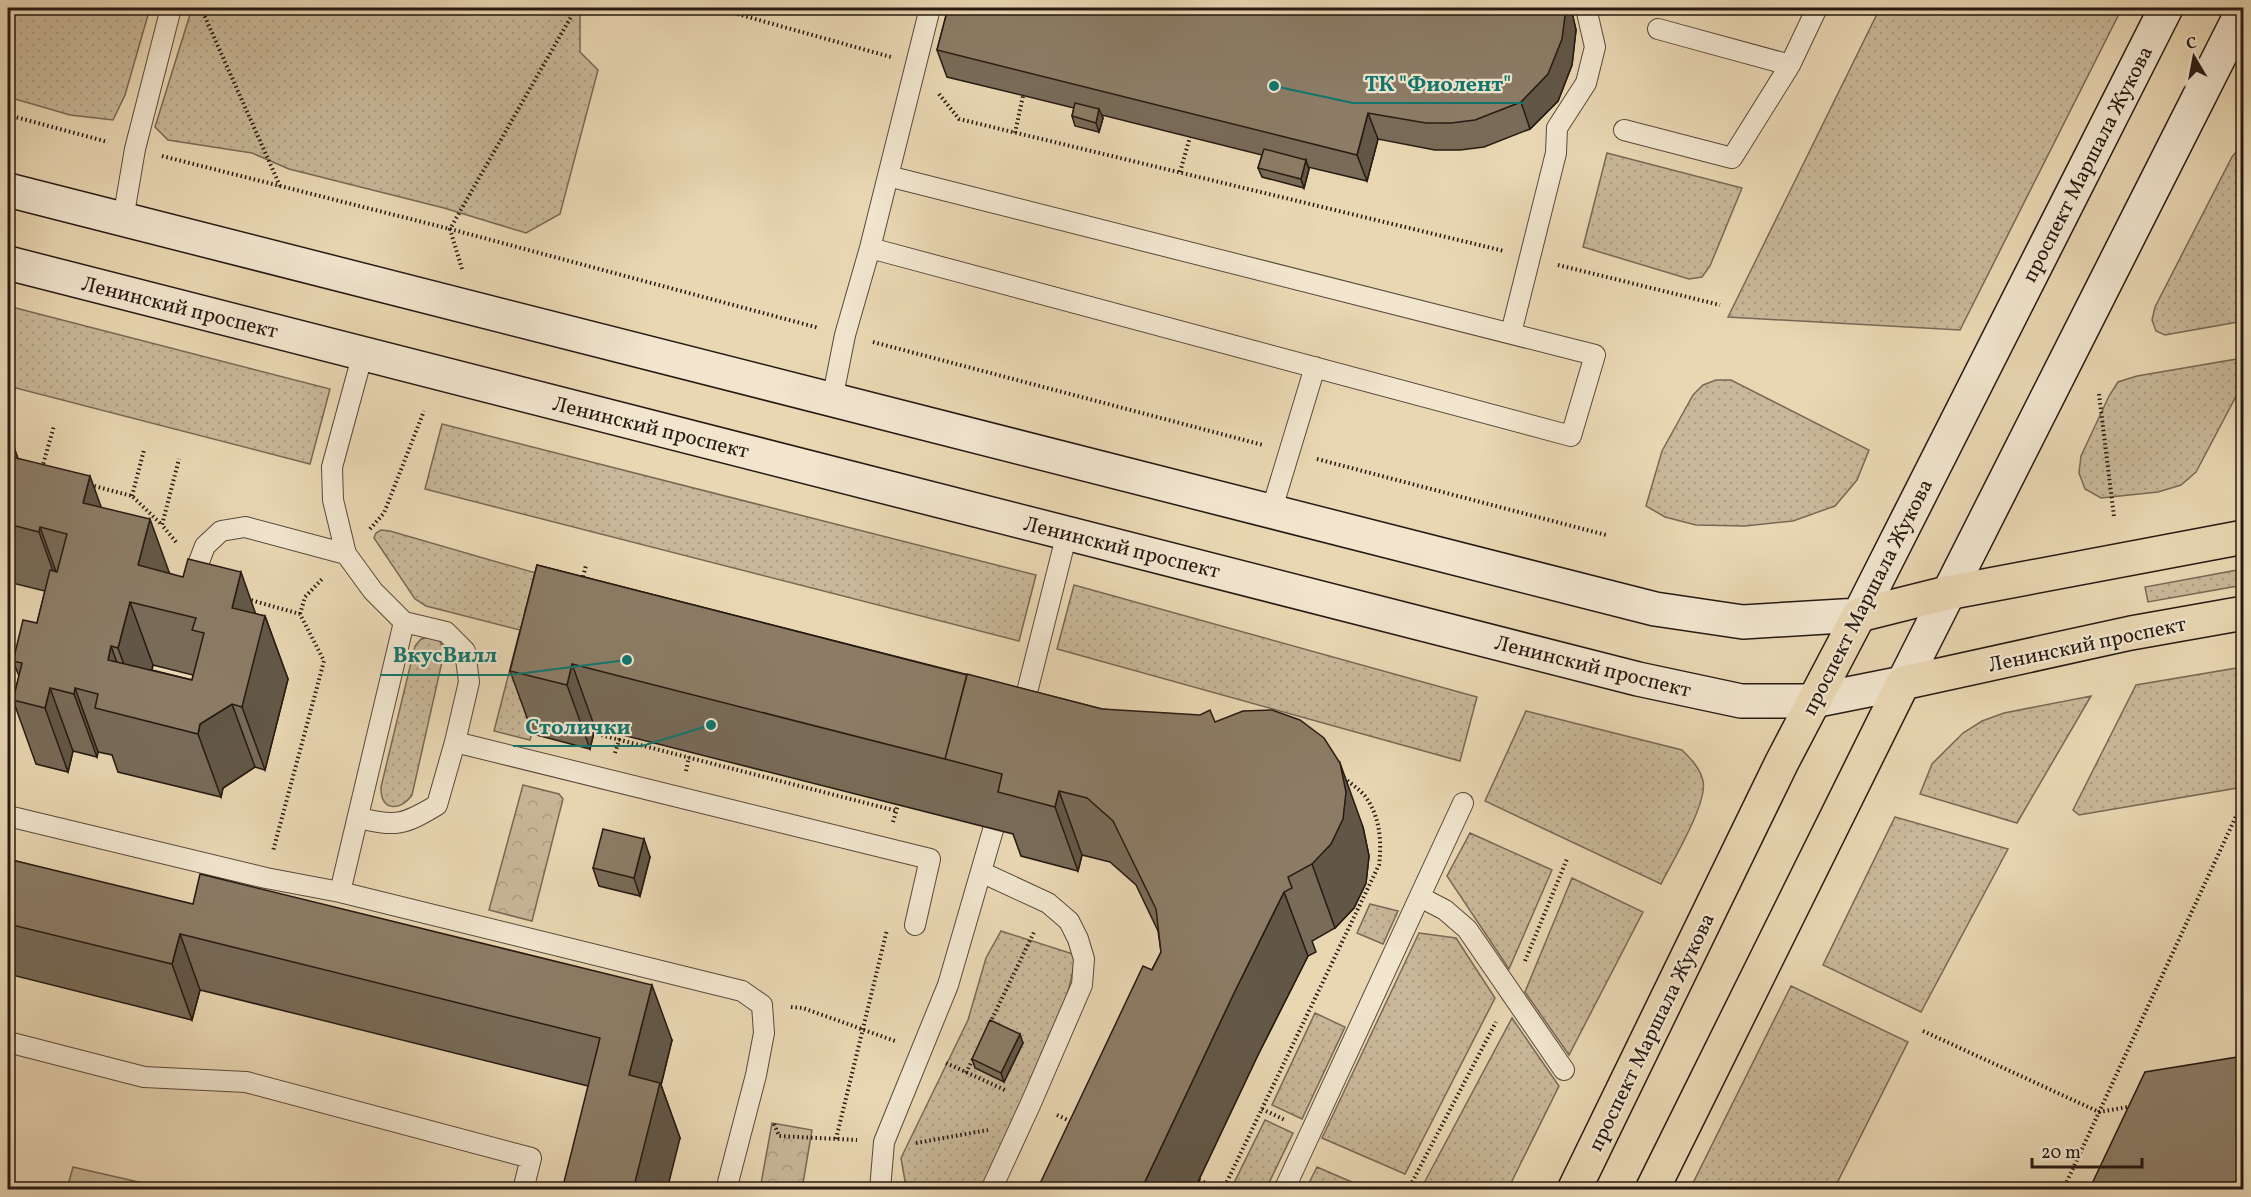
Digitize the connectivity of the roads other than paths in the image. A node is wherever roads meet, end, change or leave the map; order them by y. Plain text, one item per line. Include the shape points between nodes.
1 (171, 8) edge
2 (930, 8) edge
3 (1586, 8) edge
4 (1817, 8) edge
5 (2166, 8) edge
6 (2244, 8) edge
7 (1658, 28) dead end
8 (1790, 65) junction
9 (1624, 130) dead end
10 (888, 176) junction
11 (8, 190) edge
12 (123, 219) junction
13 (870, 248) junction
14 (8, 263) edge
15 (1511, 333) junction
16 (363, 353) junction
17 (1315, 367) junction
18 (832, 400) junction
19 (1271, 512) junction
20 (1067, 533) junction
21 (2244, 537) edge
22 (345, 554) junction
23 (1947, 593) junction
24 (188, 600) edge
25 (2244, 613) edge
26 (1859, 615) junction
27 (404, 622) junction
28 (1903, 683) junction
29 (1814, 701) junction
30 (1016, 734) edge
31 (455, 742) junction
32 (1463, 803) dead end
33 (8, 816) edge
34 (359, 818) junction
35 (993, 830) edge
36 (981, 872) junction
37 (340, 892) junction
38 (1420, 897) junction
39 (915, 925) dead end
40 (8, 1042) edge
41 (1564, 1070) dead end
42 (523, 1190) edge
43 (726, 1190) edge
44 (880, 1190) edge
45 (990, 1190) edge
46 (1284, 1190) edge
47 (1574, 1190) edge
48 (1652, 1190) edge

1 - 12 lane via 135,149
2 - 10 lane
3 - 15 lane via 1595,47 1586,84 1557,128 1557,153
4 - 8 lane
5 - 26 main road, проспект Маршала Жукова
6 - 23 main road
7 - 8 lane
8 - 9 lane via 1732,158
10 - 13 lane
10 - 15 lane
11 - 12 main road
12 - 18 main road
13 - 17 lane
13 - 18 lane via 845,335
14 - 16 main road, Ленинский проспект
15 - 17 lane via 1595,355 1571,436
16 - 20 main road, Ленинский проспект
16 - 22 lane via 332,467 333,500
17 - 19 lane
18 - 19 main road
19 - 26 main road via 1654,609 1743,622
20 - 29 main road, Ленинский проспект via 1638,679 1741,701
20 - 30 lane
21 - 23 main road
22 - 24 lane via 245,527 221,531 206,546
22 - 27 lane via 373,591
23 - 26 main road
23 - 28 main road
25 - 28 main road, Ленинский проспект via 2131,633
26 - 29 main road, проспект Маршала Жукова
27 - 31 lane via 446,632 465,651 469,682
27 - 34 lane
28 - 29 main road, Ленинский проспект
28 - 48 main road
29 - 47 main road, проспект Маршала Жукова
31 - 34 lane via 437,805 410,821 385,824
31 - 39 lane via 930,859
32 - 38 lane
33 - 37 lane
34 - 37 lane
35 - 36 lane
36 - 44 lane via 948,985 884,1142
36 - 45 lane via 1048,903 1069,921 1084,959 1082,985
37 - 43 lane via 742,991 762,1005 764,1033 756,1075
38 - 41 lane via 1445,910 1467,929
38 - 46 lane
40 - 42 lane via 144,1077 246,1083 531,1158

